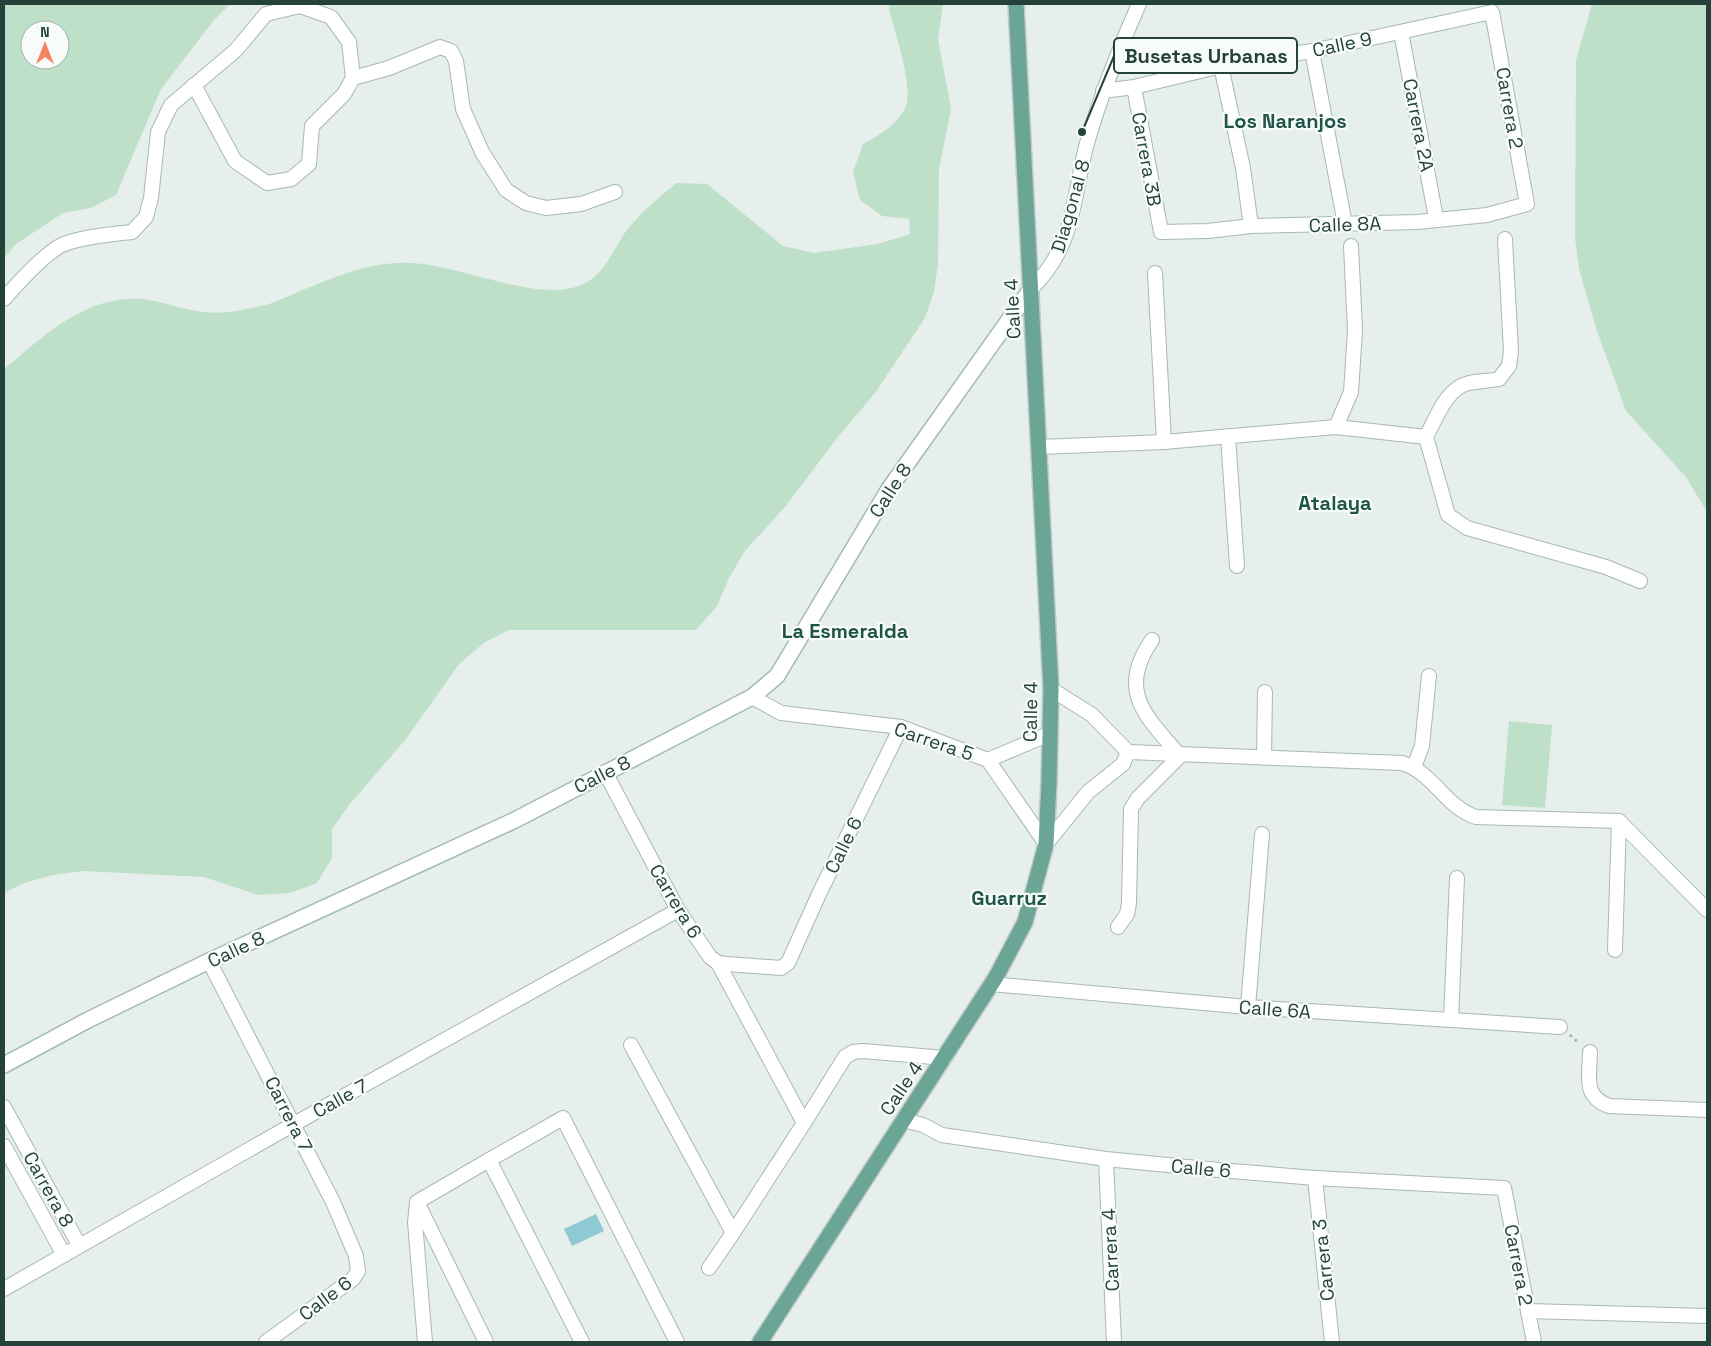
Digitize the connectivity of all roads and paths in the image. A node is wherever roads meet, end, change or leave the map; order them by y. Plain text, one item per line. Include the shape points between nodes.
1 (1016, 4) edge
2 (1139, 4) edge
3 (1492, 12) joint
4 (1401, 32) junction
5 (1312, 51) junction
6 (1221, 66) junction
7 (353, 78) junction
8 (194, 85) junction
9 (1134, 87) junction
10 (1103, 91) junction
11 (615, 192) dead end
12 (1527, 204) joint
13 (1436, 218) junction
14 (1345, 224) junction
15 (1251, 226) junction
16 (1161, 232) joint
17 (1505, 239) dead end
18 (1351, 246) dead end
19 (1155, 273) dead end
20 (1030, 289) junction
21 (4, 299) edge
22 (1336, 427) junction
23 (1228, 436) junction
24 (1426, 437) junction
25 (1164, 442) junction
26 (1039, 447) junction
27 (1237, 566) dead end
28 (1640, 582) dead end
29 (1152, 640) dead end
30 (1429, 676) dead end
31 (1051, 689) junction
32 (1265, 692) dead end
33 (752, 697) junction
34 (901, 727) junction
35 (1049, 734) junction
36 (1128, 752) junction
37 (1180, 756) junction
38 (1264, 758) junction
39 (988, 760) junction
40 (1414, 767) junction
41 (605, 772) junction
42 (1619, 821) junction
43 (1262, 834) dead end
44 (1046, 844) junction
45 (1457, 878) dead end
46 (678, 910) junction
47 (1707, 910) edge
48 (1118, 927) dead end
49 (1615, 950) dead end
50 (209, 961) junction
51 (718, 963) junction
52 (991, 984) junction
53 (1248, 1007) junction
54 (1451, 1020) junction
55 (1560, 1027) joint
56 (632, 1046) dead end
57 (1590, 1052) joint
58 (945, 1058) junction
59 (4, 1065) edge
60 (4, 1107) edge
61 (1707, 1110) edge
62 (902, 1120) junction
63 (804, 1123) junction
64 (294, 1124) junction
65 (4, 1146) edge
66 (1106, 1158) junction
67 (489, 1160) junction
68 (1315, 1178) junction
69 (1504, 1188) joint
70 (417, 1202) junction
71 (734, 1233) junction
72 (79, 1245) junction
73 (64, 1255) junction
74 (709, 1268) dead end
75 (358, 1271) joint
76 (4, 1289) edge
77 (1528, 1311) junction
78 (1707, 1316) edge
79 (266, 1342) edge
80 (425, 1342) edge
81 (486, 1342) edge
82 (582, 1342) edge
83 (677, 1342) edge
84 (760, 1342) edge
85 (1114, 1342) edge
86 (1332, 1342) edge
87 (1534, 1342) edge

1 - 20 main road, Calle 4
2 - 10 street, Diagonal 8
3 - 4 street, Calle 9
3 - 12 street, Carrera 2
4 - 5 street, Calle 9
4 - 13 street, Carrera 2A
5 - 6 street, Calle 9
5 - 14 street
6 - 9 street, Calle 9
6 - 15 street via 1243,168
7 - 8 street via 350,42 330,16 300,6 266,14 236,50
7 - 8 street via 344,94 312,126 309,164 291,179 267,184 235,162
7 - 11 street via 389,68 440,47 451,51 456,61 463,110 482,152 506,190 526,203 546,208 581,204
8 - 21 street via 171,105 158,132 146,217 132,232 60,246
9 - 10 street, Calle 9
9 - 16 street, Carrera 3B
10 - 20 street, Diagonal 8 via 1062,247 1047,273
12 - 13 street, Calle 8A via 1487,215
13 - 14 street, Calle 8A via 1417,222
14 - 15 street, Calle 8A
15 - 16 street, Calle 8A
17 - 24 street via 1509,366 1500,379 1467,384 1454,390
18 - 22 street via 1355,330 1351,392
19 - 25 street
20 - 26 main road, Calle 4
20 - 33 main road, Calle 8 via 889,489 777,676
22 - 23 street
22 - 24 street
23 - 25 street
23 - 27 street
24 - 28 street via 1448,515 1467,528 1606,567
25 - 26 street
26 - 31 main road, Calle 4
29 - 37 street via 1141,656 1138,702
30 - 40 street via 1422,746
31 - 35 main road, Calle 4
31 - 36 street via 1092,715
32 - 38 street
33 - 34 street, Carrera 5 via 781,713
33 - 41 main road, Calle 8
34 - 39 street, Carrera 5
34 - 51 street, Calle 6 via 788,963 781,968
35 - 39 street
35 - 44 main road, Calle 4
36 - 37 street
36 - 44 street via 1123,764 1088,792
37 - 38 street
37 - 48 street via 1130,809 1129,903 1127,914
38 - 40 street via 1402,763
39 - 44 street, Carrera 5
40 - 42 street via 1455,807 1476,817
41 - 46 street, Carrera 6
41 - 50 main road, Calle 8 via 515,820
42 - 47 street
42 - 49 street
43 - 53 street
44 - 52 main road, Calle 4 via 1025,922
45 - 54 street
46 - 51 street, Carrera 6 via 710,957
46 - 64 street, Calle 7
50 - 59 main road, Calle 8
50 - 64 street, Carrera 7
51 - 63 street, Carrera 6
52 - 53 street, Calle 6A
52 - 58 main road, Calle 4
53 - 54 street, Calle 6A
54 - 55 street, Calle 6A
55 - 57 path
56 - 71 street
57 - 61 street via 1590,1092 1597,1102 1609,1106
58 - 62 main road, Calle 4
58 - 63 street via 854,1052 845,1057
60 - 72 street, Carrera 8
62 - 66 street, Calle 6 via 922,1125 942,1136
62 - 84 main road, Calle 4
63 - 71 street
64 - 72 street, Calle 7
64 - 75 street, Carrera 7 via 333,1202 356,1256
65 - 73 street, Carrera 8
66 - 68 street, Calle 6
66 - 85 street, Carrera 4
67 - 70 street
67 - 82 street
67 - 83 street via 563,1118
68 - 69 street, Calle 6
68 - 86 street, Carrera 3
69 - 77 street, Carrera 2
70 - 80 street via 415,1222
70 - 81 street
71 - 74 street
72 - 73 street, Calle 7
73 - 76 street, Calle 7
75 - 79 street, Calle 6 via 353,1279
77 - 78 street
77 - 87 street, Carrera 2

